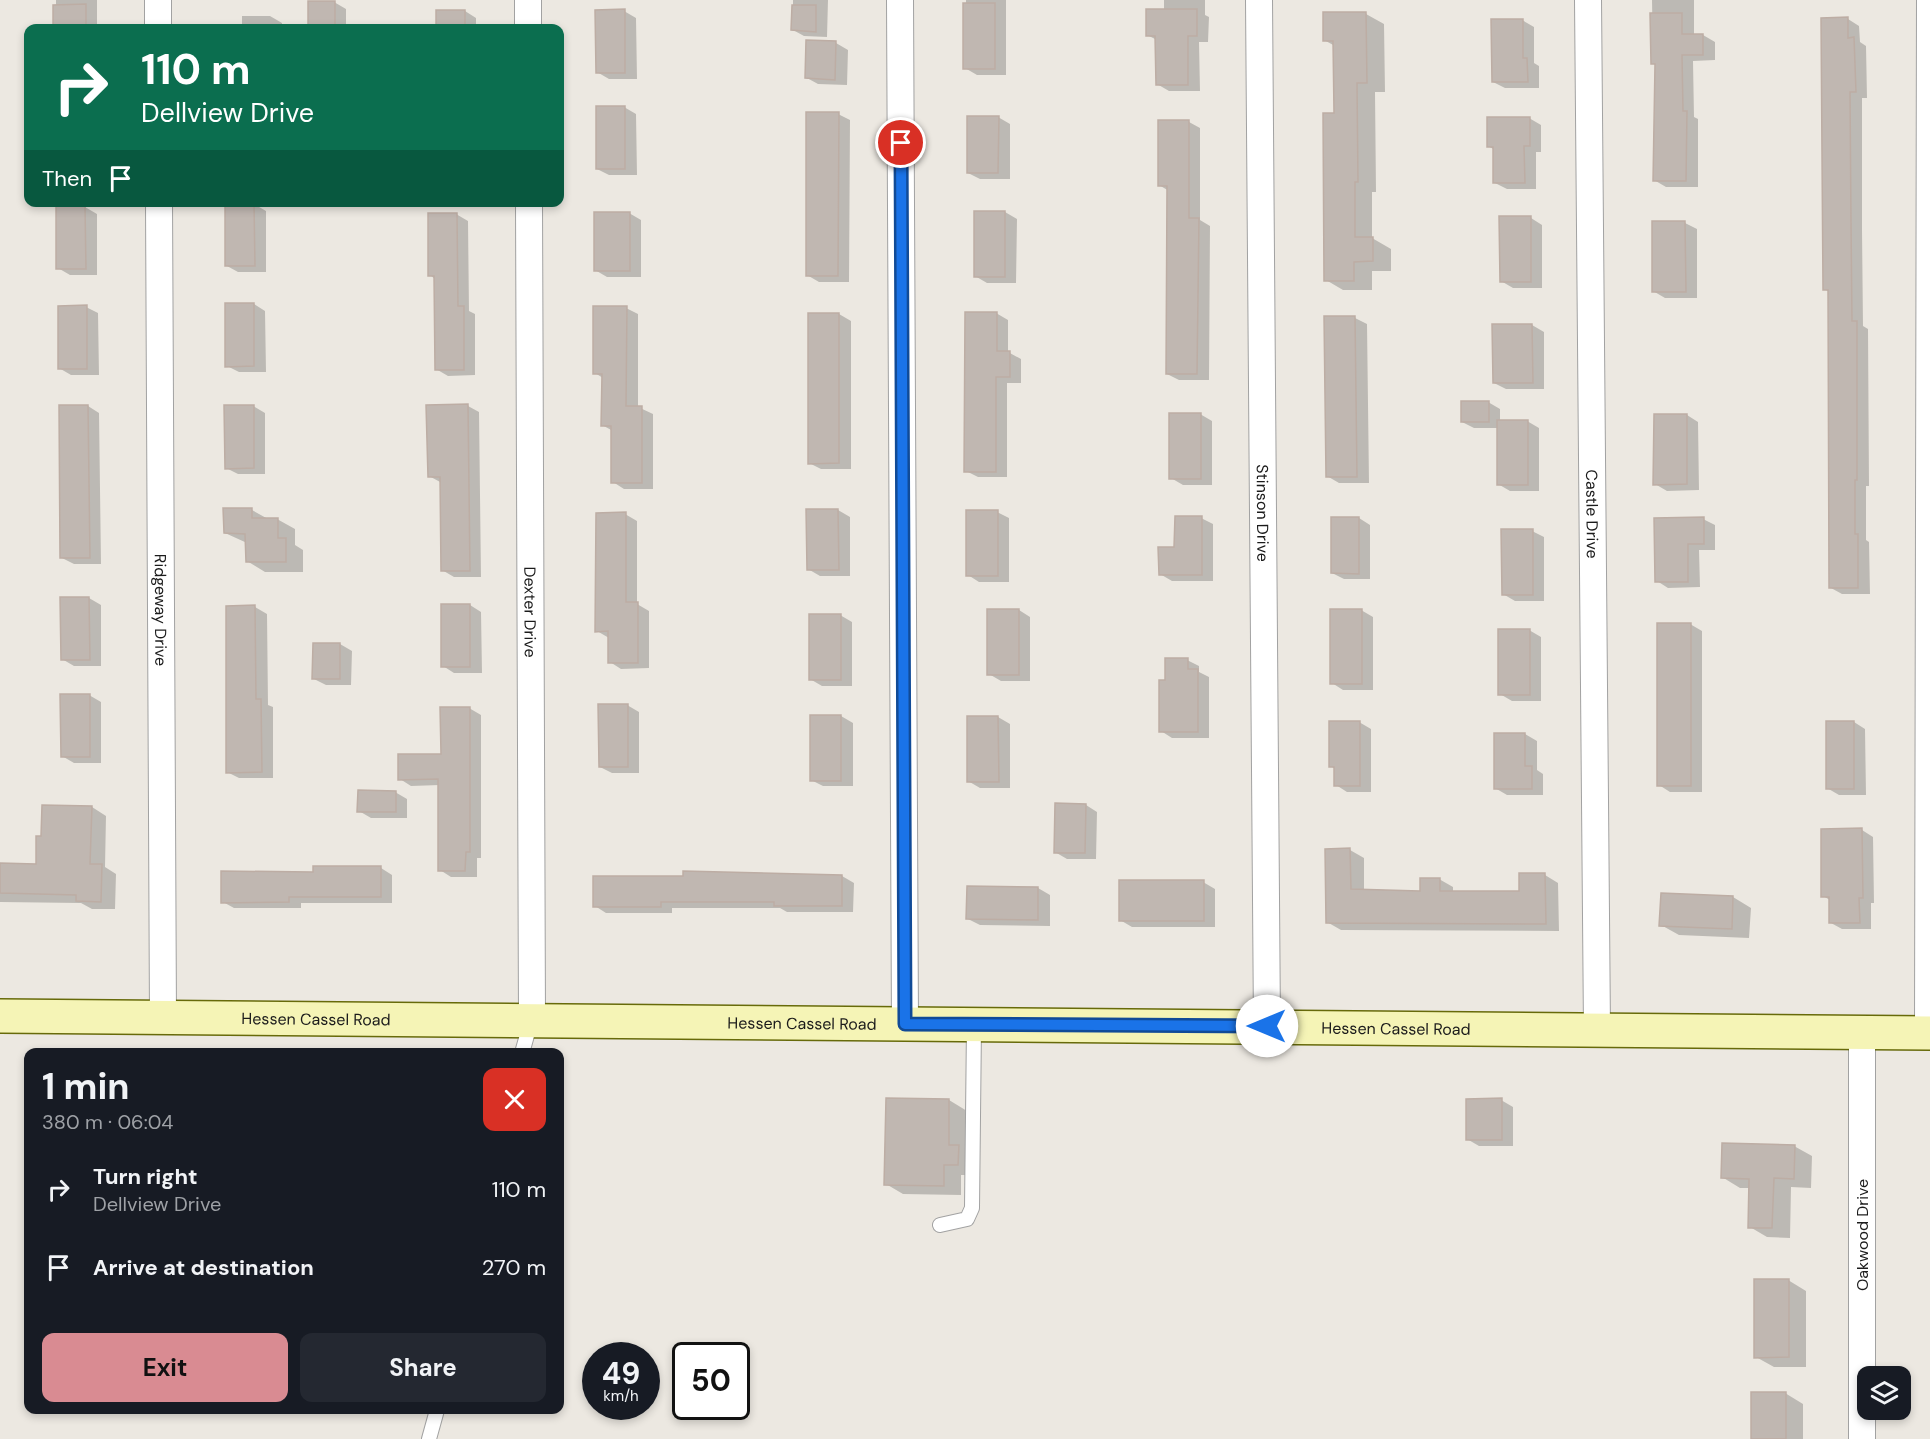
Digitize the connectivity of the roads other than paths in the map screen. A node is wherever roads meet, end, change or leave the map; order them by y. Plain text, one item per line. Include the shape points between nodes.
1 (158, 0) edge
2 (528, 0) edge
3 (900, 0) edge
4 (1259, 0) edge
5 (1588, 0) edge
6 (1930, 0) edge
7 (158, 24) edge
8 (528, 24) edge
9 (159, 207) edge
10 (529, 207) edge
11 (0, 1016) edge
12 (163, 1018) junction
13 (532, 1019) junction
14 (905, 1024) junction
15 (974, 1025) junction
16 (1267, 1026) junction
17 (1597, 1030) junction
18 (1862, 1032) junction
19 (1929, 1033) edge
20 (523, 1048) edge
21 (940, 1225) dead end
22 (436, 1414) edge
23 (429, 1439) edge
24 (1862, 1439) edge

1 - 7 street
2 - 8 street
3 - 14 street
4 - 16 street, Stinson Drive
5 - 17 street, Castle Drive
6 - 19 street
9 - 12 street, Ridgeway Drive
10 - 13 street, Dexter Drive
11 - 12 main road, Hessen Cassel Road
12 - 13 main road, Hessen Cassel Road
13 - 14 main road, Hessen Cassel Road
13 - 20 lane
14 - 15 main road, Hessen Cassel Road
15 - 16 main road, Hessen Cassel Road
15 - 21 lane via 972,1208 967,1219
16 - 17 main road, Hessen Cassel Road
17 - 18 main road, Hessen Cassel Road
18 - 19 main road, Hessen Cassel Road
18 - 24 street, Oakwood Drive
22 - 23 lane

